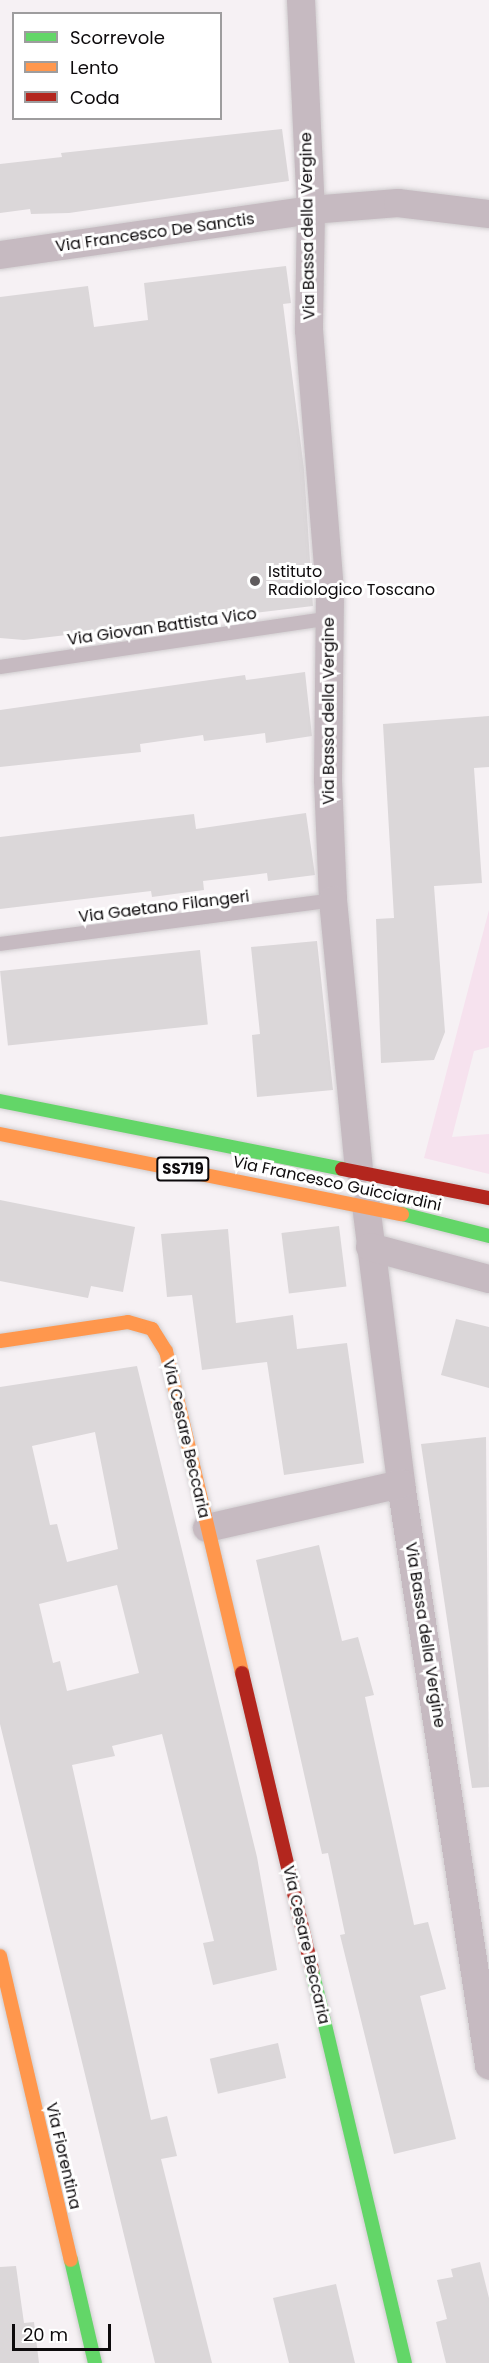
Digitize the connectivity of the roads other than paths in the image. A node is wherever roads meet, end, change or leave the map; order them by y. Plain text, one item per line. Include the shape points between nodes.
1 (301, 0) edge
2 (311, 210) junction
3 (489, 214) edge
4 (0, 255) edge
5 (330, 618) junction
6 (0, 667) edge
7 (333, 900) junction
8 (0, 944) edge
9 (0, 1101) edge
10 (0, 1134) edge
11 (358, 1170) junction
12 (489, 1198) edge
13 (366, 1205) junction
14 (489, 1236) edge
15 (370, 1246) junction
16 (489, 1279) edge
17 (0, 1341) edge
18 (401, 1484) junction
19 (207, 1528) junction
20 (0, 1956) edge
21 (489, 2065) edge
22 (95, 2363) edge
23 (405, 2363) edge

1 - 2 street, Via Bassa della Vergine
2 - 3 street, Via Francesco De Sanctis via 407,203
2 - 4 street, Via Francesco De Sanctis
2 - 5 street, Via Bassa della Vergine via 309,330
5 - 6 lane, Via Giovan Battista Vico
5 - 7 street, Via Bassa della Vergine via 328,770
7 - 8 lane, Via Gaetano Filangeri
7 - 11 street, Via Bassa della Vergine
9 - 11 main road, Via Francesco Guicciardini / SS719
10 - 13 main road, Via Francesco Guicciardini / SS719
11 - 12 main road, Via Francesco Guicciardini / SS719
13 - 14 main road, Via Francesco Guicciardini / SS719
13 - 15 street, Via Bassa della Vergine
15 - 16 street
15 - 18 street, Via Bassa della Vergine
17 - 19 main road, Via Cesare Beccaria via 128,1322 152,1329 168,1358
18 - 19 street, Via Cesare Beccaria
18 - 21 street, Via Bassa della Vergine
19 - 23 main road, Via Cesare Beccaria
20 - 22 main road, Via Fiorentina

